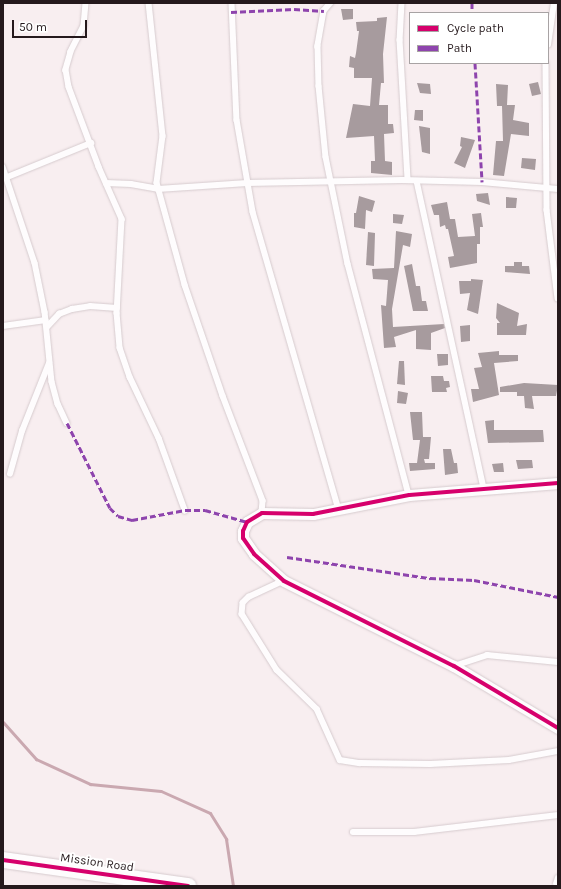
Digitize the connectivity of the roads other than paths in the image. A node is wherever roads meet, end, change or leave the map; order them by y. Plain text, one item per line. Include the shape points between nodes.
1 (86, 3) edge
2 (149, 3) edge
3 (232, 3) edge
4 (331, 3) edge
5 (402, 3) edge
6 (554, 3) edge
7 (549, 38) edge
8 (546, 64) edge
9 (91, 143) junction
10 (3, 167) edge
11 (408, 180) junction
12 (5, 181) edge
13 (330, 181) junction
14 (417, 181) junction
15 (106, 183) junction
16 (247, 183) junction
17 (547, 187) junction
18 (158, 189) junction
19 (558, 189) edge
20 (558, 298) edge
21 (117, 308) junction
22 (46, 320) junction
23 (3, 326) edge
24 (47, 327) junction
25 (50, 362) junction
26 (67, 423) dead end
27 (10, 474) dead end
28 (558, 483) edge
29 (484, 488) junction
30 (409, 495) junction
31 (185, 510) dead end
32 (339, 510) junction
33 (262, 513) junction
34 (284, 580) junction
35 (558, 662) edge
36 (454, 666) junction
37 (558, 728) edge
38 (558, 751) edge
39 (558, 815) edge
40 (352, 832) dead end
41 (3, 860) edge
42 (188, 886) edge

1 - 9 lane via 84,26 71,52 66,70 69,87
2 - 18 lane via 163,136 157,174
3 - 16 lane via 237,120
4 - 13 lane via 324,11 318,61
5 - 11 lane via 400,40
6 - 7 lane
8 - 17 lane
9 - 12 lane
9 - 15 lane
10 - 12 lane
11 - 13 lane
11 - 14 lane
12 - 22 lane via 31,246
13 - 16 lane
13 - 30 lane via 348,264
14 - 17 lane
14 - 29 lane
15 - 18 lane
15 - 21 lane via 119,210 123,227
16 - 18 lane
16 - 32 lane via 269,276
17 - 19 lane
17 - 20 lane via 548,231
18 - 33 lane via 185,285 263,501
21 - 24 lane via 90,306 72,309 59,314
21 - 31 lane via 118,337 123,358 159,438
22 - 23 lane
22 - 24 lane
24 - 25 lane
25 - 26 lane via 58,404
25 - 27 lane via 24,424
28 - 29 street
29 - 30 street
30 - 32 street
32 - 33 street via 291,515
33 - 34 street via 247,522 244,538 254,554
34 - 36 street
34 - 38 lane via 249,597 243,603 242,614 277,670 317,708 340,760 360,763 430,764 509,760
35 - 36 lane via 487,656
36 - 37 street
39 - 40 lane via 421,832
41 - 42 street, Mission Road

